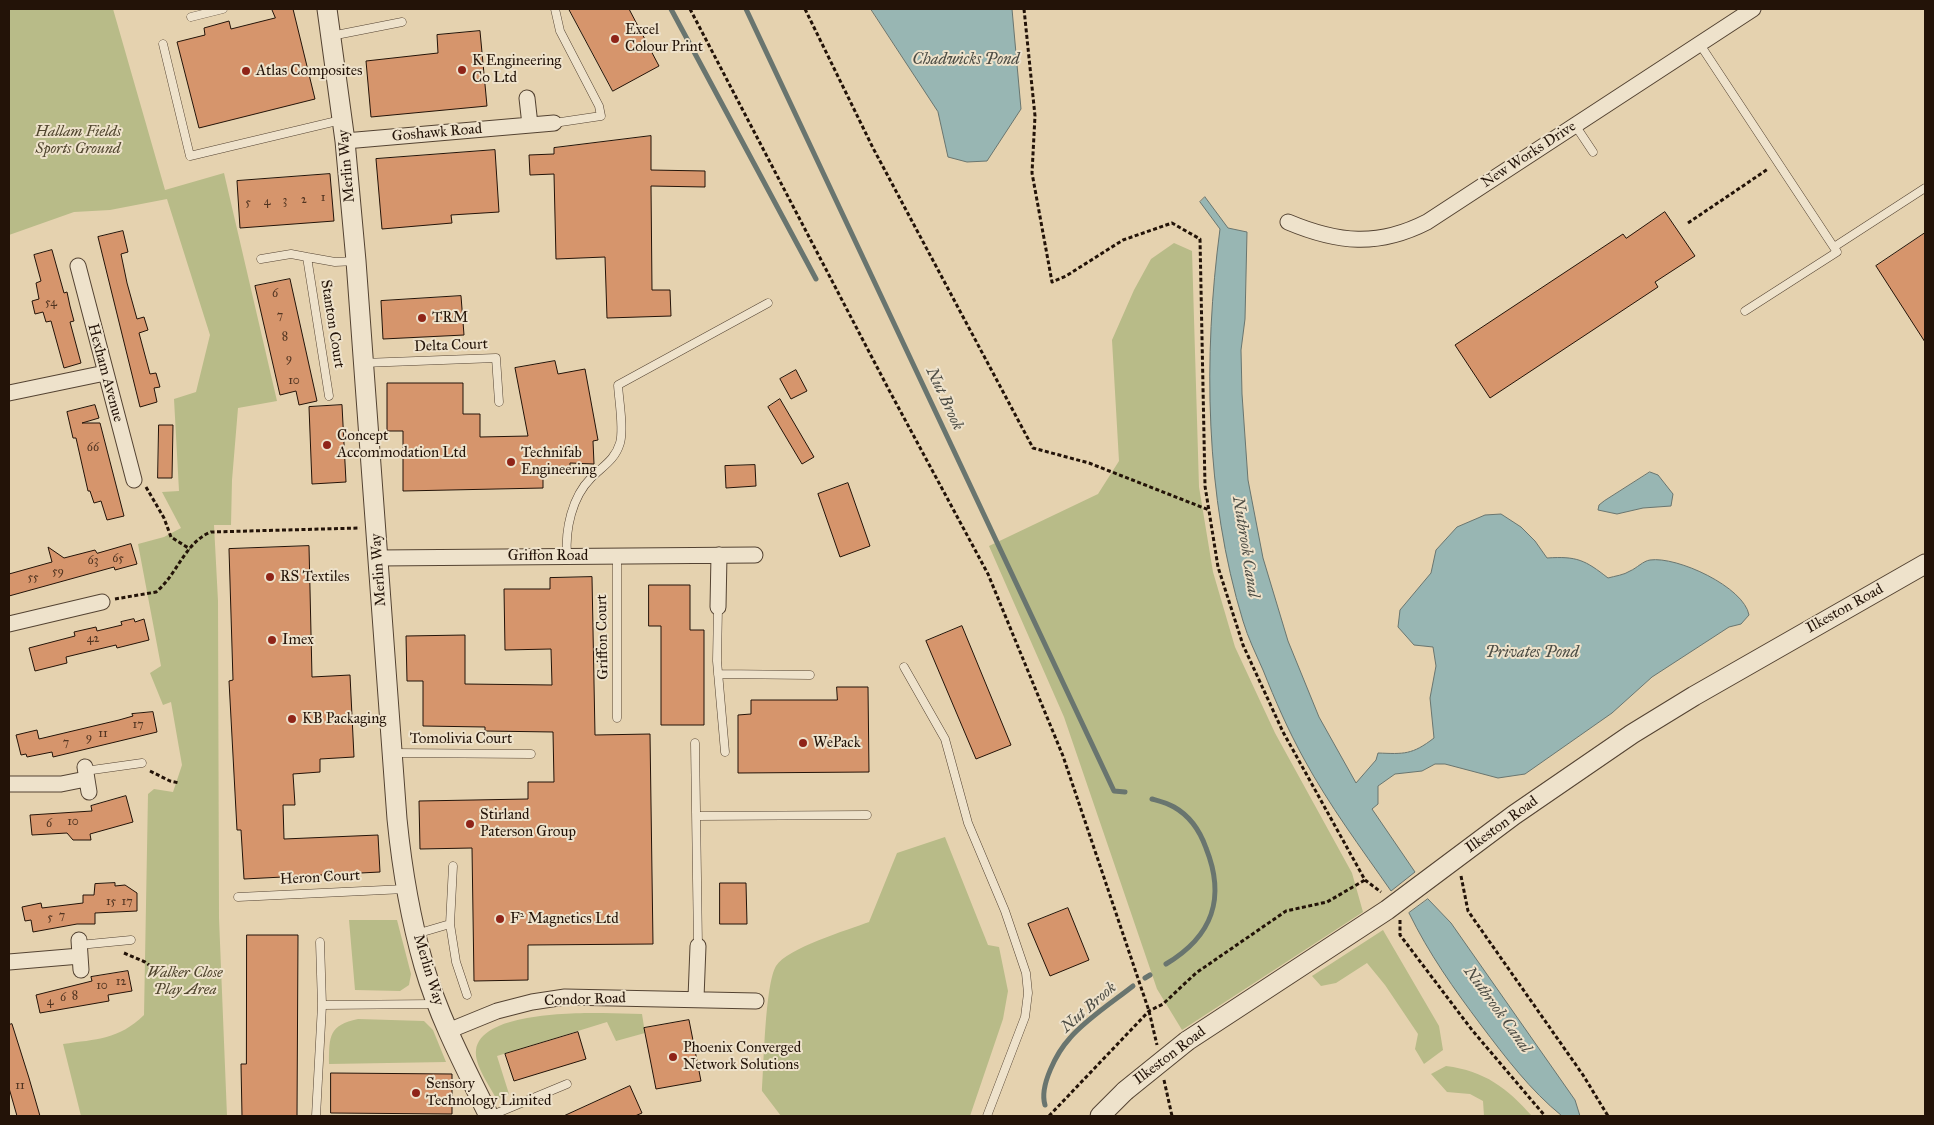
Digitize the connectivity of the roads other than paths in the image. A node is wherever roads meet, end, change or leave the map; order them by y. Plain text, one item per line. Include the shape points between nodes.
1 (223, 9) edge
2 (327, 9) edge
3 (555, 9) edge
4 (1752, 9) edge
5 (190, 17) dead end
6 (402, 22) dead end
7 (331, 36) junction
8 (1699, 43) junction
9 (163, 44) dead end
10 (527, 98) dead end
11 (343, 120) junction
12 (554, 123) joint
13 (530, 125) junction
14 (1575, 125) junction
15 (345, 140) junction
16 (1593, 152) dead end
17 (1925, 188) edge
18 (1288, 222) dead end
19 (1834, 247) junction
20 (307, 257) junction
21 (261, 259) dead end
22 (356, 261) junction
23 (78, 266) dead end
24 (768, 303) dead end
25 (1746, 310) dead end
26 (363, 363) junction
27 (105, 373) junction
28 (9, 393) edge
29 (330, 396) dead end
30 (500, 402) dead end
31 (134, 480) road end
32 (719, 555) junction
33 (755, 555) dead end
34 (567, 556) junction
35 (617, 556) junction
36 (378, 558) junction
37 (1925, 564) edge
38 (102, 602) road end
39 (718, 607) joint
40 (9, 624) edge
41 (904, 667) dead end
42 (718, 674) junction
43 (810, 675) dead end
44 (617, 718) dead end
45 (695, 743) dead end
46 (726, 752) dead end
47 (392, 753) junction
48 (531, 754) dead end
49 (142, 763) road end
50 (86, 777) joint
51 (9, 784) edge
52 (867, 815) dead end
53 (697, 816) junction
54 (453, 866) dead end
55 (405, 889) junction
56 (238, 897) dead end
57 (450, 924) junction
58 (416, 934) junction
59 (131, 940) dead end
60 (320, 942) dead end
61 (698, 946) joint
62 (80, 953) joint
63 (9, 962) edge
64 (467, 994) dead end
65 (696, 998) junction
66 (756, 1001) dead end
67 (438, 1004) junction
68 (322, 1006) junction
69 (448, 1031) junction
70 (568, 1084) dead end
71 (316, 1116) edge
72 (489, 1116) edge
73 (987, 1116) edge
74 (1100, 1116) edge

1 - 5 lane
2 - 7 street, Merlin Way
3 - 12 lane via 560,31 599,106 601,116
4 - 8 street, New Works Drive
6 - 7 lane
7 - 11 street, Merlin Way
8 - 14 street, New Works Drive
8 - 19 lane
9 - 11 lane via 190,156
10 - 13 street
11 - 15 street, Merlin Way
12 - 13 street, Goshawk Road
13 - 15 street, Goshawk Road
14 - 16 lane
14 - 18 street, New Works Drive via 1405,234 1356,240 1308,230
15 - 22 street, Merlin Way
17 - 19 lane
19 - 25 lane via 1837,252
20 - 21 lane, Stanton Court via 292,254
20 - 22 lane, Stanton Court via 335,262
20 - 29 lane, Stanton Court
22 - 26 street, Merlin Way
23 - 27 street, Hexham Avenue
24 - 34 lane via 618,385 620,442 612,460 590,478 576,499 566,542
26 - 30 lane, Delta Court via 496,358
26 - 36 street, Merlin Way
27 - 28 street
27 - 31 street, Hexham Avenue
32 - 33 street, Griffon Road
32 - 35 street, Griffon Road
32 - 39 street
34 - 35 street, Griffon Road
34 - 36 street, Griffon Road
35 - 44 lane, Griffon Court
36 - 47 street, Merlin Way
37 - 74 street, Ilkeston Road, bridge via 1632,734 1514,815 1425,882 1387,904 1187,1041 1124,1091
38 - 40 street
39 - 42 lane
41 - 73 lane via 945,739 968,823 1005,911 1026,972 1025,1017
42 - 43 lane
42 - 46 lane
45 - 53 lane
47 - 48 lane, Tomolivia Court
47 - 55 street, Merlin Way
49 - 50 lane
50 - 51 street via 61,784
52 - 53 lane
53 - 61 lane
54 - 57 lane
55 - 56 lane, Heron Court
55 - 58 street, Merlin Way
57 - 58 lane
57 - 64 lane via 456,962
58 - 67 street, Merlin Way
59 - 62 lane
60 - 68 lane
61 - 65 street
62 - 63 street
65 - 66 street, Condor Road
65 - 69 street, Condor Road via 565,998 532,1002 497,1011
67 - 68 lane
67 - 69 street, Merlin Way
68 - 71 lane
69 - 72 street, Merlin Way
70 - 72 lane

